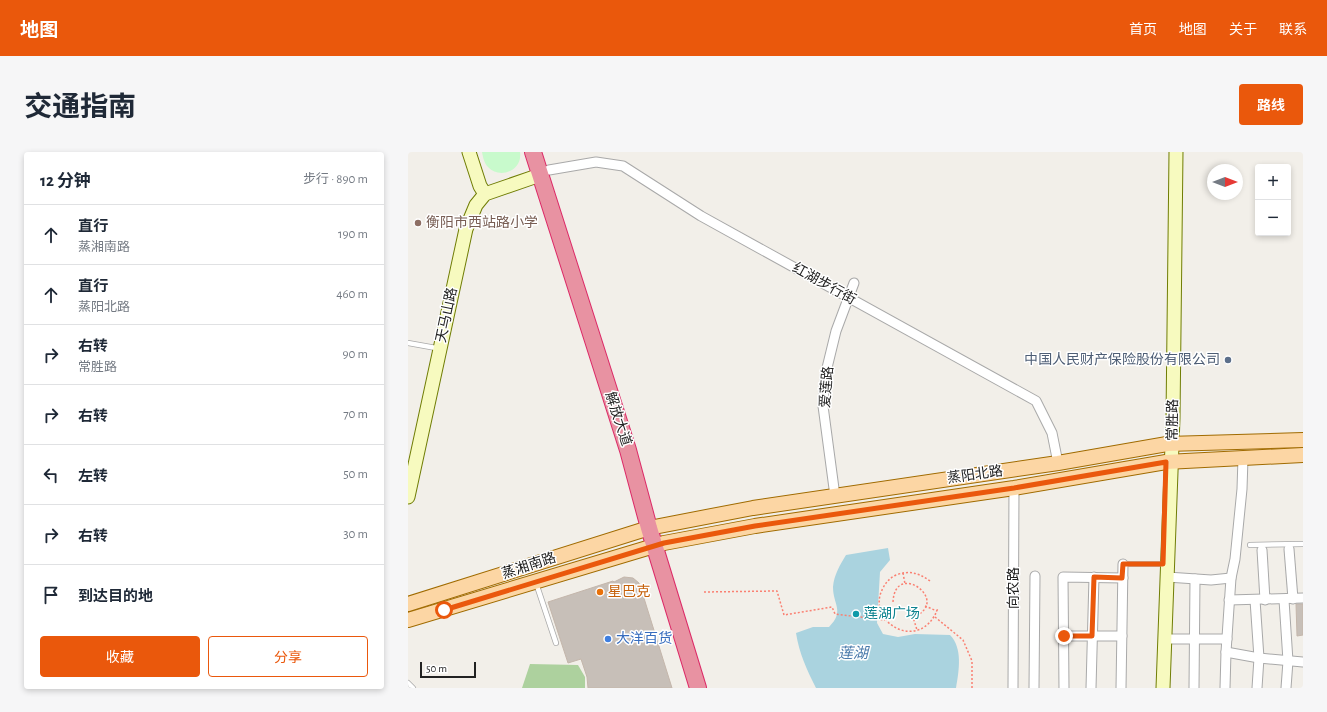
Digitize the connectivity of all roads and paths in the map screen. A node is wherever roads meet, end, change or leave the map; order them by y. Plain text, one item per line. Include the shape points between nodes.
1 (469, 152) edge
2 (474, 152) edge
3 (533, 152) edge
4 (543, 152) edge
5 (1171, 152) edge
6 (1176, 152) edge
7 (544, 173) junction
8 (482, 190) junction
9 (854, 283) dead end
10 (849, 298) junction
11 (408, 343) edge
12 (436, 348) junction
13 (1303, 440) edge
14 (1170, 445) junction
15 (1303, 455) edge
16 (1243, 458) junction
17 (1169, 462) junction
18 (1058, 463) junction
19 (408, 476) edge
20 (1014, 488) junction
21 (835, 496) junction
22 (408, 497) edge
23 (654, 527) junction
24 (659, 544) junction
25 (1303, 544) edge
26 (1250, 545) dead end
27 (1289, 549) dead end
28 (1262, 550) dead end
29 (1123, 564) joint
30 (1163, 564) junction
31 (903, 572) junction
32 (1035, 576) dead end
33 (1094, 577) junction
34 (1122, 578) junction
35 (1167, 578) junction
36 (1231, 578) junction
37 (1195, 579) junction
38 (930, 581) dead end
39 (536, 582) junction
40 (905, 584) junction
41 (704, 592) dead end
42 (1303, 598) edge
43 (1288, 599) junction
44 (1229, 600) junction
45 (1255, 600) junction
46 (1265, 600) junction
47 (892, 602) dead end
48 (408, 604) edge
49 (926, 606) junction
50 (938, 608) dead end
51 (937, 611) junction
52 (935, 617) junction
53 (408, 620) edge
54 (885, 620) junction
55 (917, 630) junction
56 (1064, 636) junction
57 (1092, 636) junction
58 (1122, 636) junction
59 (1165, 639) junction
60 (1194, 639) junction
61 (1227, 639) junction
62 (556, 643) dead end
63 (1226, 652) junction
64 (1259, 658) junction
65 (1288, 661) junction
66 (1303, 662) edge
67 (408, 683) edge
68 (413, 688) edge
69 (698, 688) edge
70 (706, 688) edge
71 (972, 688) edge
72 (1014, 688) edge
73 (1034, 688) edge
74 (1064, 688) edge
75 (1091, 688) edge
76 (1121, 688) edge
77 (1159, 688) edge
78 (1163, 688) edge
79 (1194, 688) edge
80 (1225, 688) edge
81 (1257, 688) edge
82 (1286, 688) edge

1 - 8 street
2 - 8 street via 484,182
3 - 7 highway, 解放大道
4 - 7 highway, 解放大道
5 - 14 street, 常胜路
6 - 14 street, 常胜路
7 - 8 street
7 - 10 street, 红湖步行街 via 596,162 623,166 702,216
7 - 23 highway, 解放大道 via 637,448
8 - 12 street, 天马山路 via 462,228
8 - 22 street, 天马山路 via 466,229
9 - 10 street, 爱莲路
10 - 18 street, 红湖步行街 via 1036,401 1052,433
10 - 21 street, 爱莲路 via 836,331 825,376 823,406
11 - 12 lane
12 - 19 street, 天马山路
13 - 14 main road, 蒸阳北路
14 - 17 street, 常胜路
14 - 18 main road, 蒸阳北路
15 - 16 main road, 蒸阳北路
16 - 17 main road, 蒸阳北路
16 - 36 street via 1235,559
17 - 20 main road, 蒸阳北路
17 - 30 street, 常胜路
17 - 35 street, 常胜路
18 - 21 main road, 蒸阳北路
20 - 24 main road, 蒸阳北路 via 755,526
20 - 72 street, 向农路
21 - 23 main road, 蒸阳北路 via 753,508
23 - 24 highway, 解放大道
23 - 48 main road, 蒸湘南路
24 - 39 main road, 蒸湘南路
24 - 69 highway, 解放大道
24 - 70 highway, 解放大道
25 - 26 lane
27 - 43 street
28 - 46 street
29 - 30 lane
29 - 34 street
30 - 77 street, 常胜路
31 - 38 path via 922,575
31 - 40 path
31 - 54 path via 894,576 881,591 879,601
32 - 73 street
33 - 34 street
33 - 56 street via 1063,577
33 - 57 street
34 - 58 street
35 - 37 street
35 - 59 street, 常胜路
36 - 37 street
36 - 44 street
37 - 60 street
39 - 53 main road, 蒸湘南路
39 - 62 lane
40 - 47 path via 895,592
40 - 49 path via 914,584 923,590
41 - 54 path via 777,591 784,615 832,607 835,614
42 - 43 street
43 - 46 street
43 - 65 street
44 - 45 street
44 - 61 street
45 - 46 street
45 - 64 street
49 - 51 path
49 - 55 path via 913,617
50 - 51 path
51 - 52 path
52 - 55 path via 928,625
52 - 71 path via 963,640 972,661
54 - 55 path via 901,631
56 - 57 street
56 - 74 street
57 - 58 street
57 - 75 street
58 - 76 street
59 - 60 street
59 - 78 street, 常胜路
60 - 61 street
60 - 79 street
61 - 63 street
63 - 64 street
63 - 80 street
64 - 65 street
64 - 81 street
65 - 66 street
65 - 82 street
67 - 68 lane

